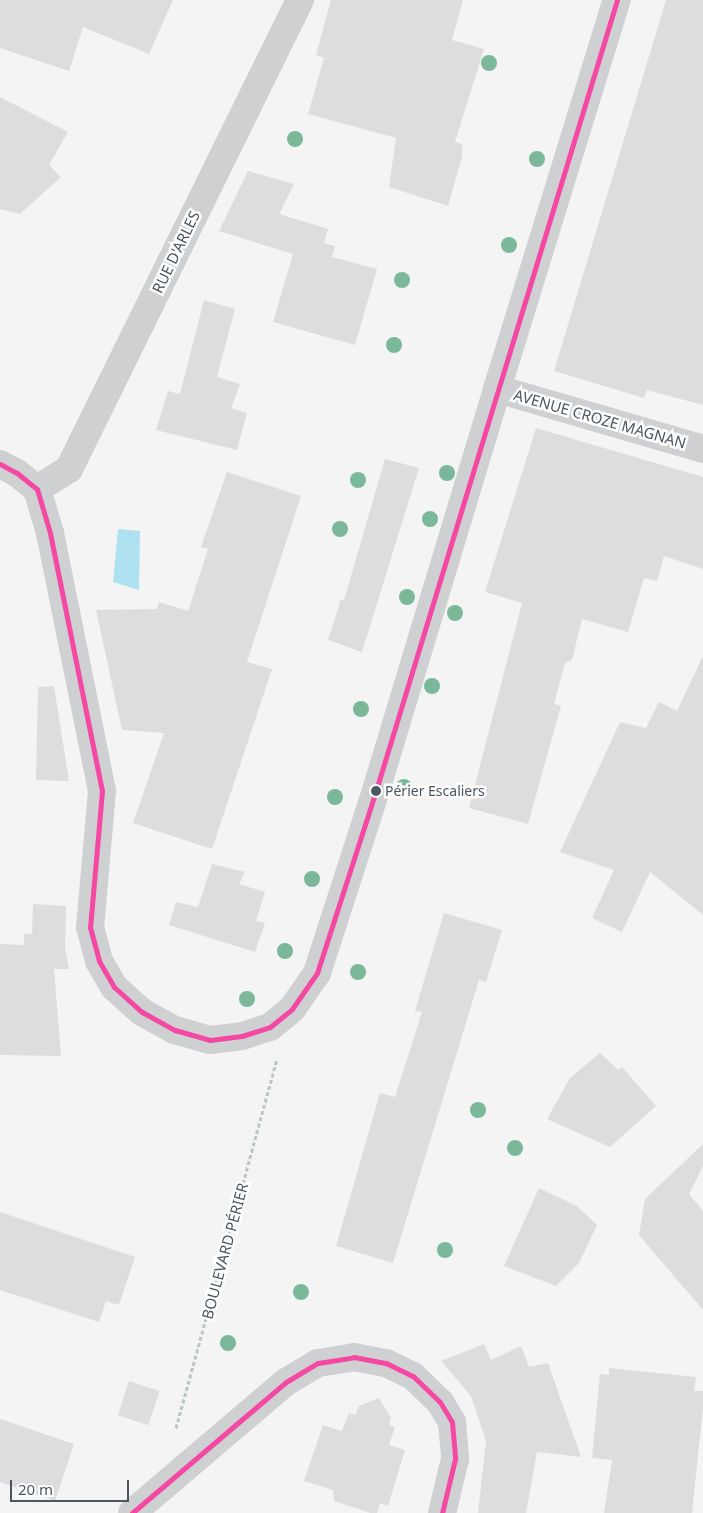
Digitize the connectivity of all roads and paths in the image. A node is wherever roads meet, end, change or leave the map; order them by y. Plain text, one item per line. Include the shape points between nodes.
1 (300, 0) edge
2 (618, 0) edge
3 (496, 389) junction
4 (703, 449) edge
5 (0, 464) edge
6 (36, 489) junction
7 (292, 1009) junction
8 (174, 1436) dead end
9 (132, 1513) edge
10 (442, 1513) edge

1 - 6 street, RUE D'ARLES via 69,469
2 - 3 street
3 - 4 street, AVENUE CROZE MAGNAN
3 - 7 street via 377,787 317,973
5 - 6 street
6 - 7 street via 50,533 102,791 90,927 99,961 114,987 142,1012 175,1030 210,1040 242,1036 270,1027
7 - 8 path, BOULEVARD PÉRIER
9 - 10 street via 286,1382 318,1363 354,1357 386,1363 413,1376 440,1402 452,1422 455,1459

